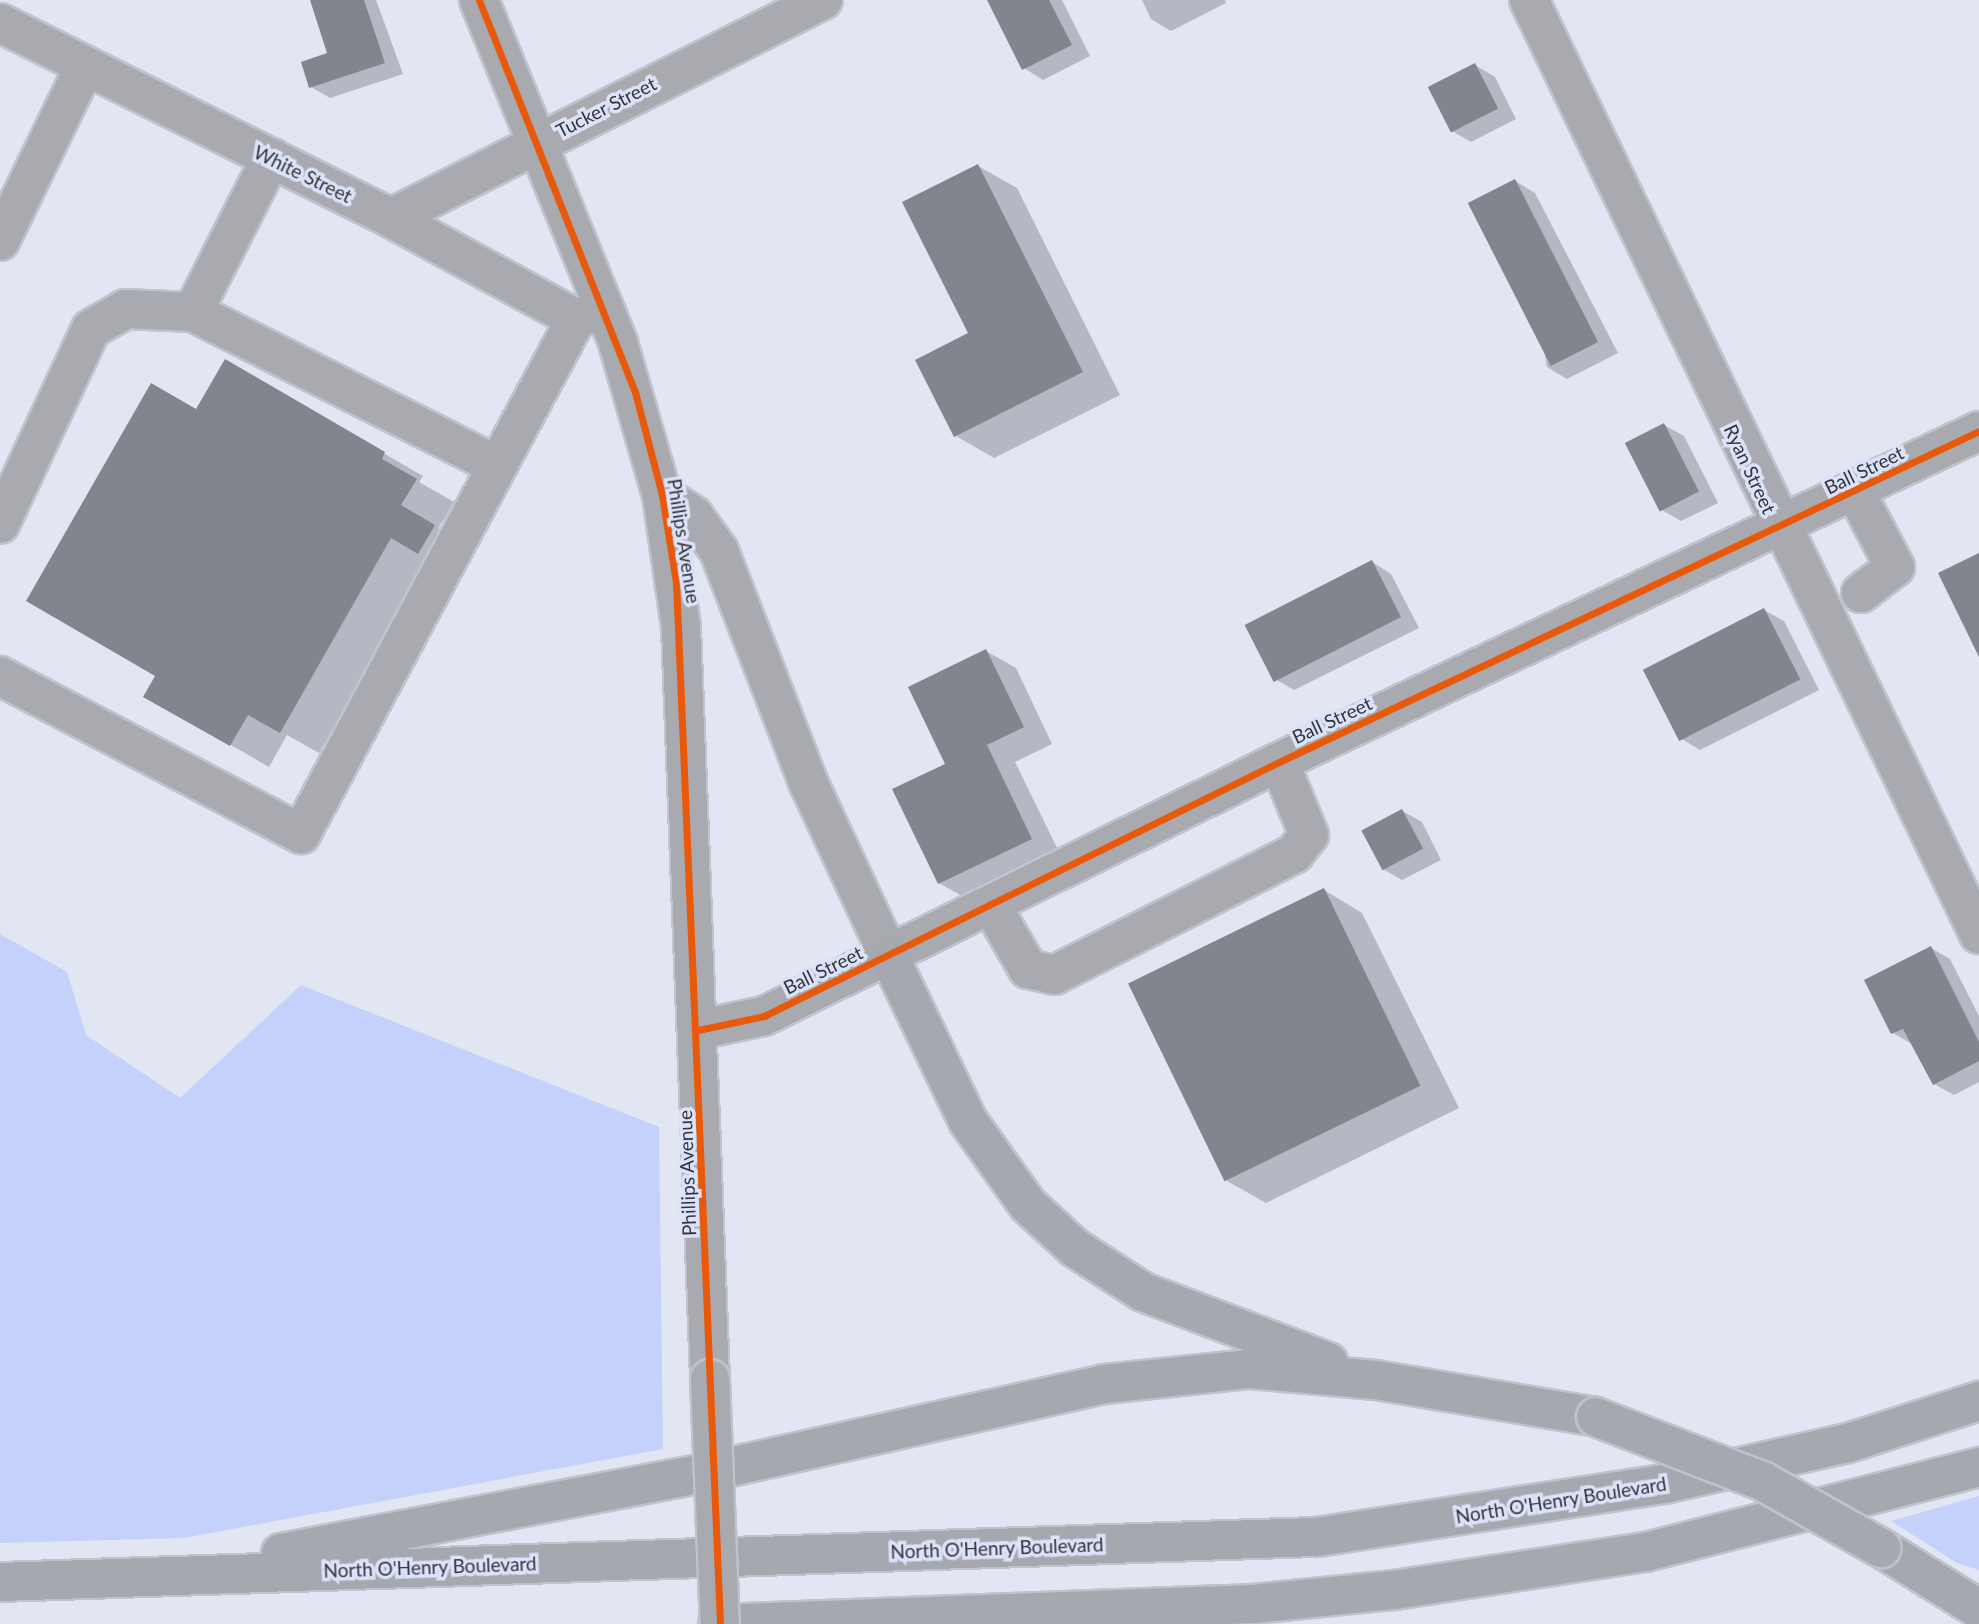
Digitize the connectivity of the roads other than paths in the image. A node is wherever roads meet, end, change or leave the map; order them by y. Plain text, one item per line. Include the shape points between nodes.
1 (479, 0) edge
2 (823, 0) edge
3 (1529, 0) edge
4 (0, 23) edge
5 (84, 68) junction
6 (534, 144) junction
7 (271, 158) junction
8 (391, 218) junction
9 (0, 241) edge
10 (193, 312) junction
11 (589, 314) junction
12 (1979, 431) edge
13 (496, 465) junction
14 (1855, 491) junction
15 (662, 495) junction
16 (0, 524) edge
17 (1779, 529) junction
18 (1861, 593) dead end
19 (0, 676) edge
20 (1279, 762) junction
21 (990, 905) junction
22 (1979, 934) edge
23 (888, 956) junction
24 (698, 1030) junction
25 (1376, 1380) junction
26 (1979, 1401) edge
27 (1979, 1467) edge
28 (159, 1576) junction
29 (0, 1582) edge
30 (1979, 1609) edge
31 (719, 1624) edge

1 - 6 street, Phillips Avenue
2 - 6 street, Tucker Street
3 - 17 street, Ryan Street
4 - 5 street, White Street
5 - 7 street, White Street
5 - 9 street
6 - 8 street, Tucker Street
6 - 11 street, Phillips Avenue
7 - 8 street, White Street
7 - 10 street
8 - 11 street, White Street
10 - 13 street
10 - 16 street via 125,309 91,329
11 - 13 street
11 - 15 street, Phillips Avenue via 635,392
12 - 14 street, Ball Street
13 - 19 street via 301,834
14 - 17 street, Ball Street
14 - 18 street via 1895,567
15 - 23 street, Phillips Avenue via 694,516 719,551 807,782
15 - 24 street, Phillips Avenue via 681,627
17 - 20 street, Ball Street
17 - 22 street, Ryan Street
20 - 21 street, Ball Street
20 - 21 street via 1309,835 1294,854 1086,960 1054,975 1028,969
21 - 23 street, Ball Street
23 - 24 street, Ball Street via 764,1016 732,1028
23 - 25 highway via 993,1161 1075,1248 1143,1292
24 - 31 street, Phillips Avenue, bridge
25 - 28 highway via 1250,1369 1104,1384 703,1473
25 - 30 highway, bridge via 1596,1417 1762,1482
26 - 28 highway, North O'Henry Boulevard via 1848,1443 1664,1484 1317,1537
27 - 31 highway via 1646,1552 1394,1590 1253,1604
28 - 29 highway, North O'Henry Boulevard

